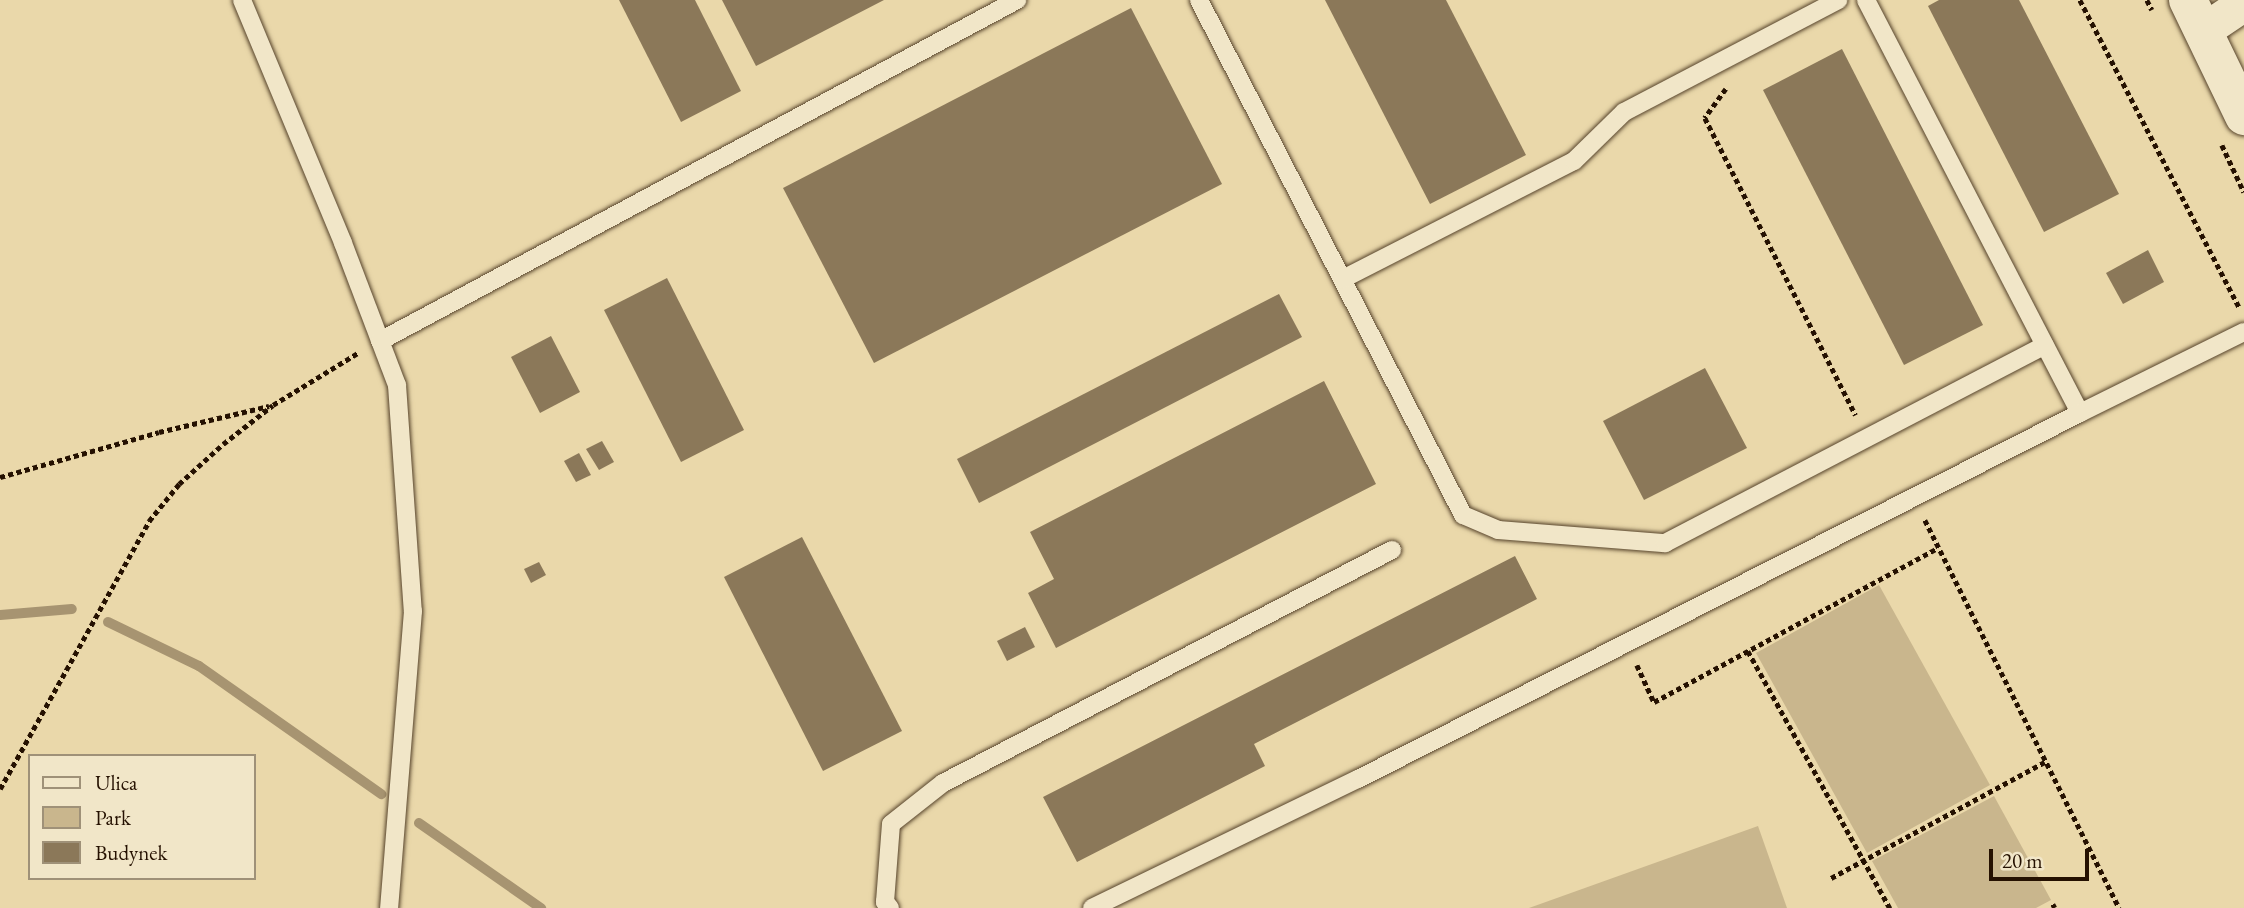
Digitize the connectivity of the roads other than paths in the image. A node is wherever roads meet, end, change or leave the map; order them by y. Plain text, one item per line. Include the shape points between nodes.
1 (242, 0) edge
2 (1017, 0) edge
3 (1199, 0) edge
4 (1838, 0) edge
5 (1866, 0) edge
6 (2244, 3) edge
7 (2196, 15) edge
8 (2244, 116) edge
9 (1343, 279) junction
10 (2244, 331) edge
11 (380, 341) junction
12 (2045, 345) junction
13 (2080, 413) junction
14 (1392, 550) dead end
15 (389, 908) edge
16 (890, 908) edge
17 (1092, 908) edge

1 - 11 lane
2 - 11 lane
3 - 9 lane
4 - 9 lane via 1624,112 1574,161
5 - 12 lane
6 - 7 street
7 - 8 main road
9 - 12 lane via 1462,515 1498,530 1665,543
10 - 13 lane
11 - 15 lane via 397,385 413,611
12 - 13 lane
13 - 17 lane via 1358,779
14 - 16 lane via 943,783 891,824 885,902

